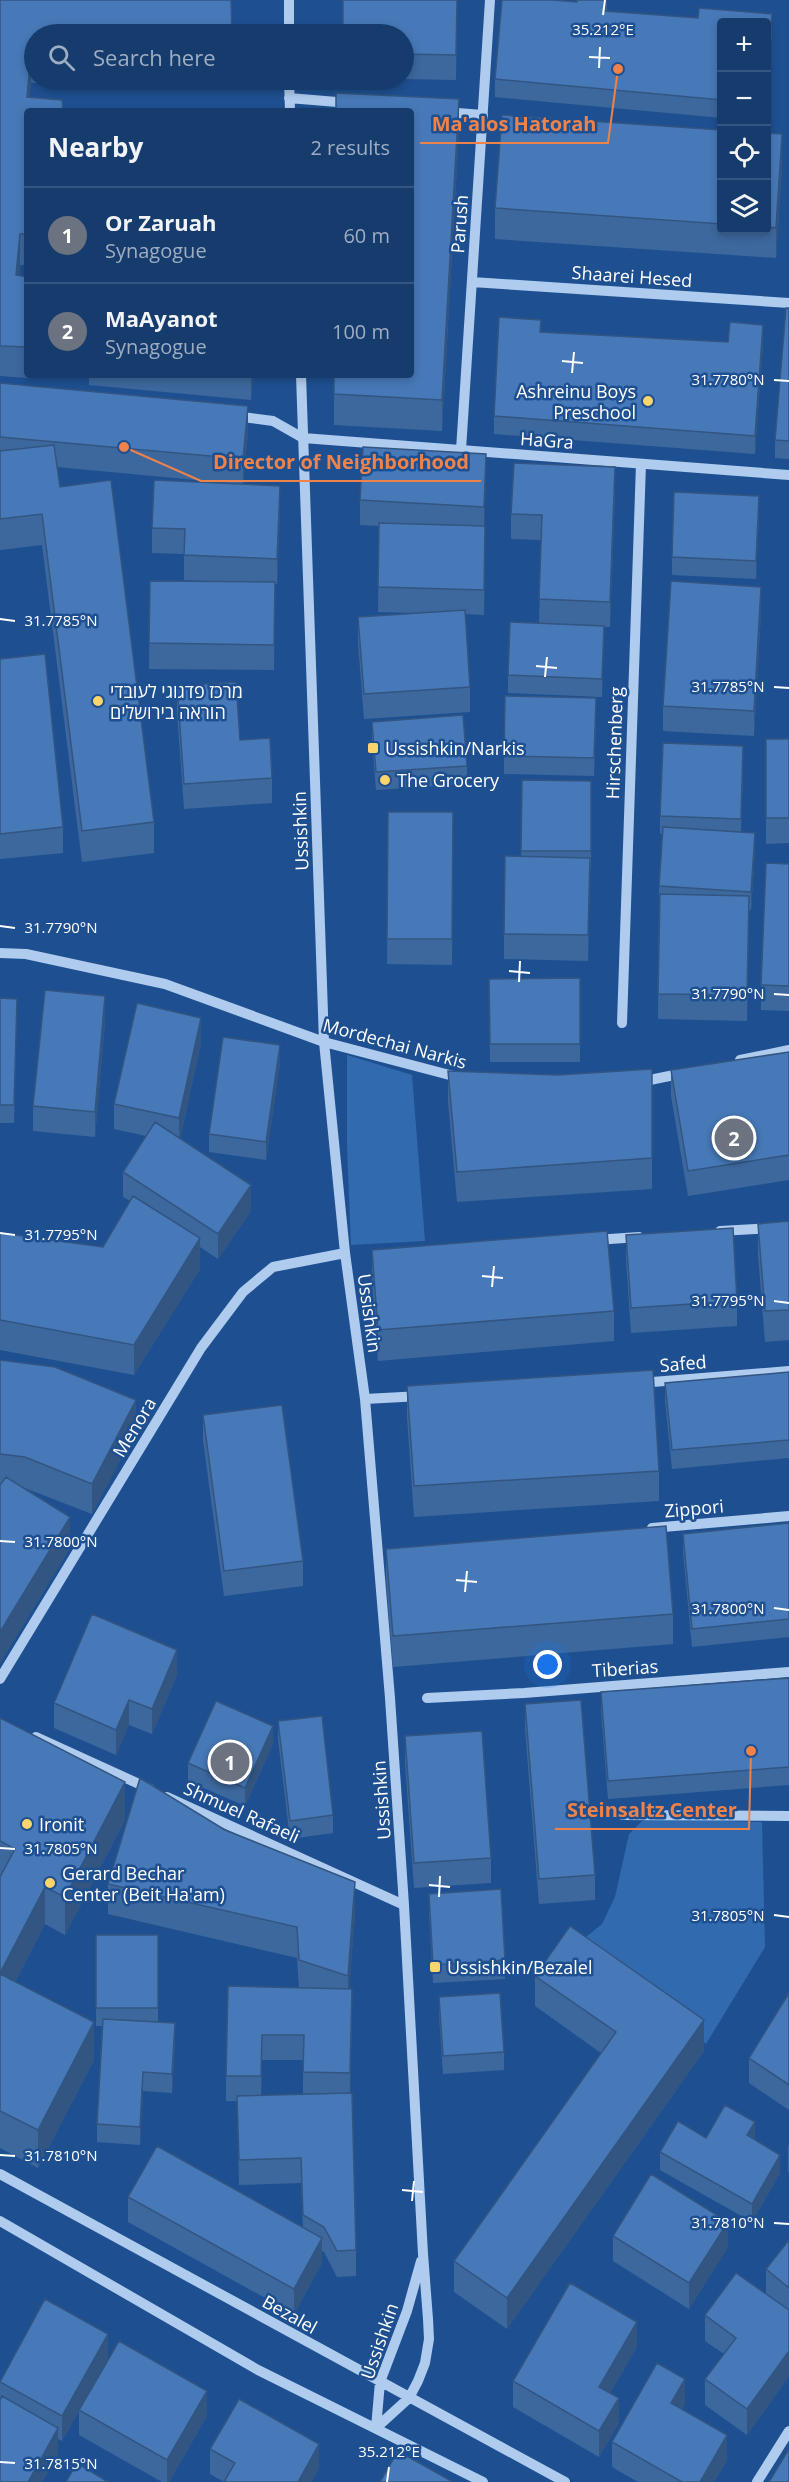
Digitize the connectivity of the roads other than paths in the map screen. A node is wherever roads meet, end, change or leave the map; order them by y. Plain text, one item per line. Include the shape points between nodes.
1 (289, 0) edge
2 (490, 0) edge
3 (289, 24) edge
4 (289, 90) edge
5 (289, 98) junction
6 (357, 104) edge
7 (290, 108) edge
8 (437, 111) edge
9 (483, 115) junction
10 (472, 282) junction
11 (789, 303) edge
12 (301, 378) edge
13 (226, 415) edge
14 (303, 438) junction
15 (461, 450) junction
16 (641, 464) junction
17 (789, 476) edge
18 (0, 953) edge
19 (622, 1023) dead end
20 (324, 1042) junction
21 (789, 1050) edge
22 (731, 1062) edge
23 (696, 1070) edge
24 (470, 1080) edge
25 (628, 1084) edge
26 (789, 1227) edge
27 (707, 1232) edge
28 (649, 1236) edge
29 (579, 1241) edge
30 (345, 1253) junction
31 (789, 1371) edge
32 (623, 1384) edge
33 (435, 1396) edge
34 (365, 1399) junction
35 (789, 1516) edge
36 (636, 1529) edge
37 (789, 1672) edge
38 (0, 1678) edge
39 (427, 1698) dead end
40 (21, 1730) edge
41 (622, 1815) dead end
42 (789, 1816) edge
43 (404, 1905) junction
44 (0, 2174) edge
45 (0, 2221) edge
46 (423, 2254) junction
47 (380, 2382) junction
48 (409, 2398) junction
49 (376, 2428) junction
50 (789, 2431) edge
51 (483, 2482) edge
52 (565, 2482) edge
53 (757, 2482) edge

1 - 3 street
2 - 9 street, Parush
4 - 5 street
5 - 6 street
5 - 7 street
8 - 9 street
9 - 10 street, Parush
10 - 11 street, Shaarei Hesed
10 - 15 street, Parush
12 - 14 street, Ussishkin
13 - 14 street via 273,421
14 - 15 street, HaGra
14 - 20 street, Ussishkin
15 - 16 street, HaGra
16 - 17 street, HaGra
16 - 19 street, Hirschenberg
18 - 20 street, Mordechai Narkis via 26,954 165,984
20 - 24 street, Mordechai Narkis
20 - 30 street, Ussishkin
21 - 22 street
23 - 25 street
26 - 27 street
28 - 29 street
30 - 34 street, Ussishkin
30 - 38 street, Menora via 273,1267 243,1292 201,1348
31 - 32 street, Safed
33 - 34 street
34 - 43 street, Ussishkin
35 - 36 street, Zippori
37 - 39 street, Tiberias
40 - 43 street, Shmuel Rafaeli
41 - 42 street
43 - 46 street, Ussishkin
44 - 47 street, Bezalel
45 - 49 street via 258,2370
46 - 47 street, Ussishkin
46 - 48 street, Ussishkin via 429,2338 425,2363
47 - 48 street, Bezalel
47 - 49 street, Ussishkin
48 - 49 street, Ussishkin
48 - 52 street, Bezalel
49 - 51 street
50 - 53 street

